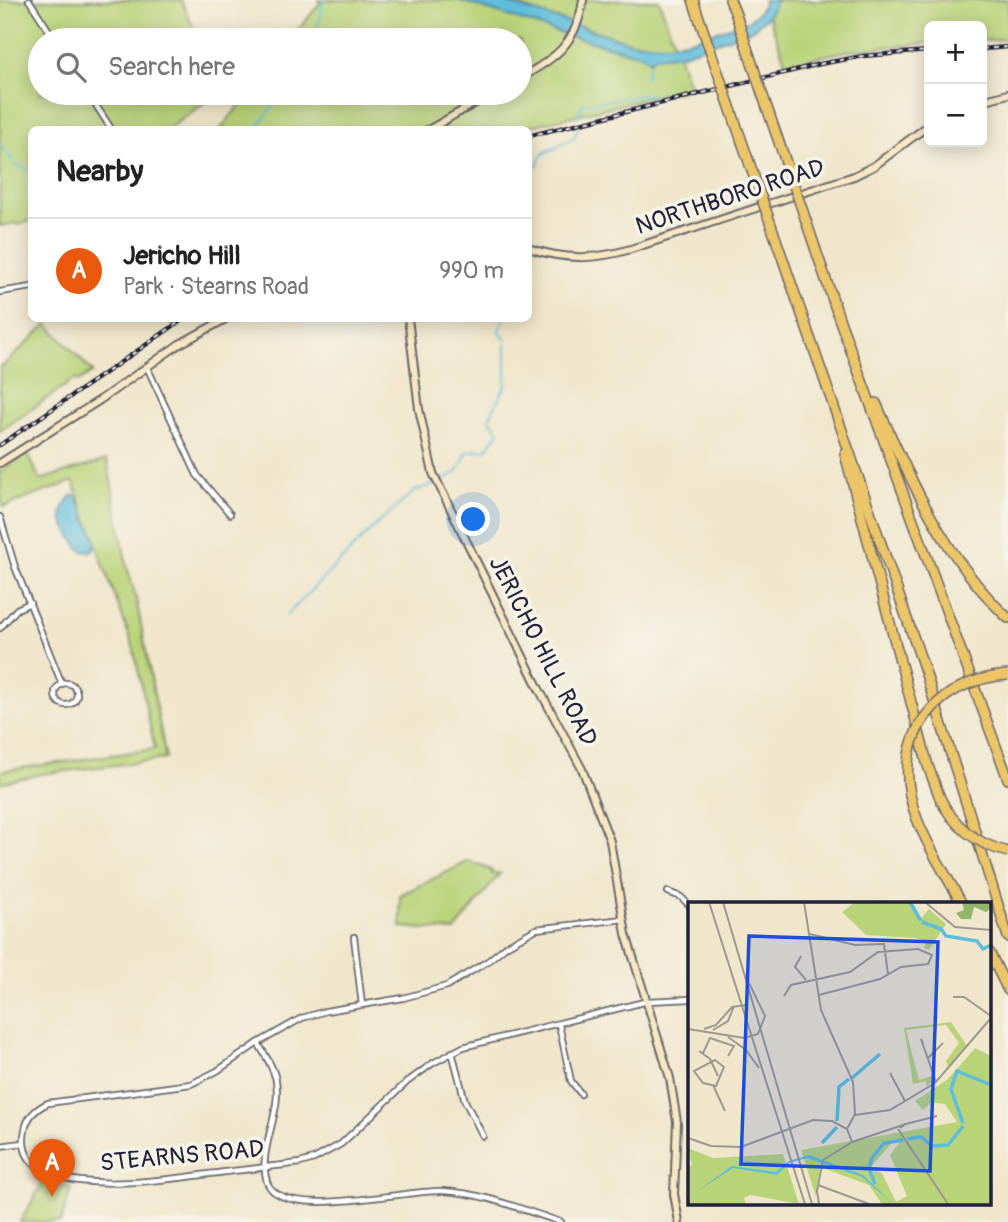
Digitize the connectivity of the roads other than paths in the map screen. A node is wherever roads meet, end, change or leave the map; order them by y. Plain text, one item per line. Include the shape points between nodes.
1 (29, 0) edge
2 (583, 0) edge
3 (693, 0) edge
4 (730, 0) edge
5 (47, 28) edge
6 (532, 71) edge
7 (1008, 94) edge
8 (987, 100) edge
9 (96, 105) edge
10 (473, 105) edge
11 (109, 126) edge
12 (435, 126) edge
13 (924, 129) edge
14 (532, 249) edge
15 (28, 288) edge
16 (0, 292) edge
17 (840, 321) junction
18 (219, 322) edge
19 (408, 322) edge
20 (147, 367) junction
21 (825, 382) junction
22 (0, 463) edge
23 (230, 514) dead end
24 (0, 517) edge
25 (30, 603) junction
26 (1008, 618) edge
27 (0, 628) edge
28 (1008, 675) edge
29 (62, 684) junction
30 (1008, 779) edge
31 (1008, 852) edge
32 (668, 892) dead end
33 (961, 902) edge
34 (688, 904) edge
35 (624, 919) junction
36 (354, 937) dead end
37 (1008, 937) edge
38 (990, 955) edge
39 (1008, 990) edge
40 (688, 999) edge
41 (648, 1002) junction
42 (362, 1005) junction
43 (559, 1025) junction
44 (258, 1043) junction
45 (453, 1052) junction
46 (581, 1094) dead end
47 (484, 1136) dead end
48 (23, 1143) junction
49 (0, 1146) edge
50 (265, 1167) junction
51 (561, 1222) edge
52 (679, 1222) edge

1 - 5 street
2 - 6 street via 565,48
3 - 21 highway, bridge
4 - 17 highway, bridge
7 - 8 street
9 - 11 street
10 - 12 street
13 - 14 street, NORTHBORO ROAD via 854,176 631,249 581,258
15 - 16 street
17 - 26 highway via 937,528 966,572
17 - 30 highway
18 - 20 street
19 - 35 street, JERICHO HILL ROAD via 419,409 433,473 595,799 610,841
20 - 22 street
20 - 23 street via 194,468
21 - 31 highway, bridge via 940,798 968,833
21 - 37 highway via 906,616
24 - 25 street
25 - 27 street via 18,608
25 - 29 street
28 - 33 highway, bridge via 971,682 943,698 922,720 909,755 907,783 913,811
29 - 29 street via 55,699 70,705 76,690 71,684
32 - 34 street
35 - 41 street, JERICHO HILL ROAD
35 - 42 street via 536,929 447,986
36 - 42 street
38 - 39 highway
40 - 41 street, STEARNS ROAD
41 - 43 street, STEARNS ROAD
41 - 52 street, JERICHO HILL ROAD via 676,1109 674,1194
42 - 44 street via 302,1018
43 - 45 street, STEARNS ROAD
43 - 46 street via 571,1081
44 - 48 street via 191,1084 38,1107 27,1122
44 - 50 street via 272,1068 277,1090
45 - 47 street via 465,1101
45 - 50 street, STEARNS ROAD via 407,1082 328,1152 300,1163
48 - 49 street
48 - 50 street, STEARNS ROAD via 32,1163 41,1170 78,1181 125,1182
50 - 51 street via 271,1190 293,1204 442,1191 473,1195

